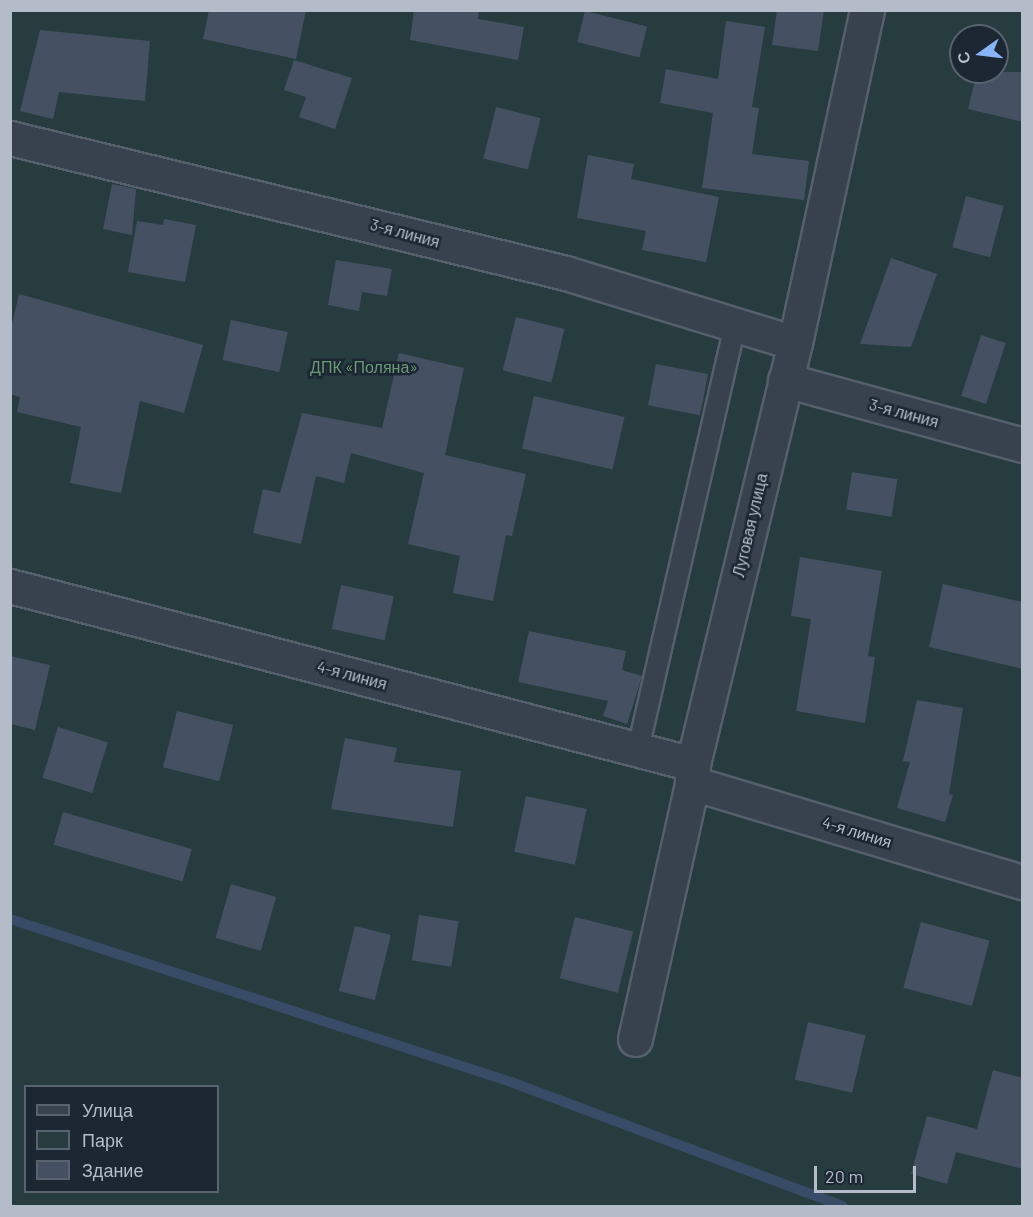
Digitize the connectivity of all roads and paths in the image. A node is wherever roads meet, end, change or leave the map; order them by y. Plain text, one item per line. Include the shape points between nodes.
1 (867, 10) edge
2 (10, 138) edge
3 (735, 324) junction
4 (795, 343) junction
5 (785, 380) junction
6 (1023, 445) edge
7 (10, 586) edge
8 (638, 749) junction
9 (692, 773) junction
10 (1023, 882) edge
11 (635, 1040) dead end

1 - 4 street, Луговая улица
2 - 3 street, 3-я линия via 566,273
3 - 4 street, 3-я линия
3 - 8 lane
4 - 5 street, Луговая улица
5 - 6 street, 3-я линия
5 - 9 street, Луговая улица
7 - 8 street, 4-я линия
8 - 9 street, 4-я линия
9 - 10 street, 4-я линия
9 - 11 street, Луговая улица

